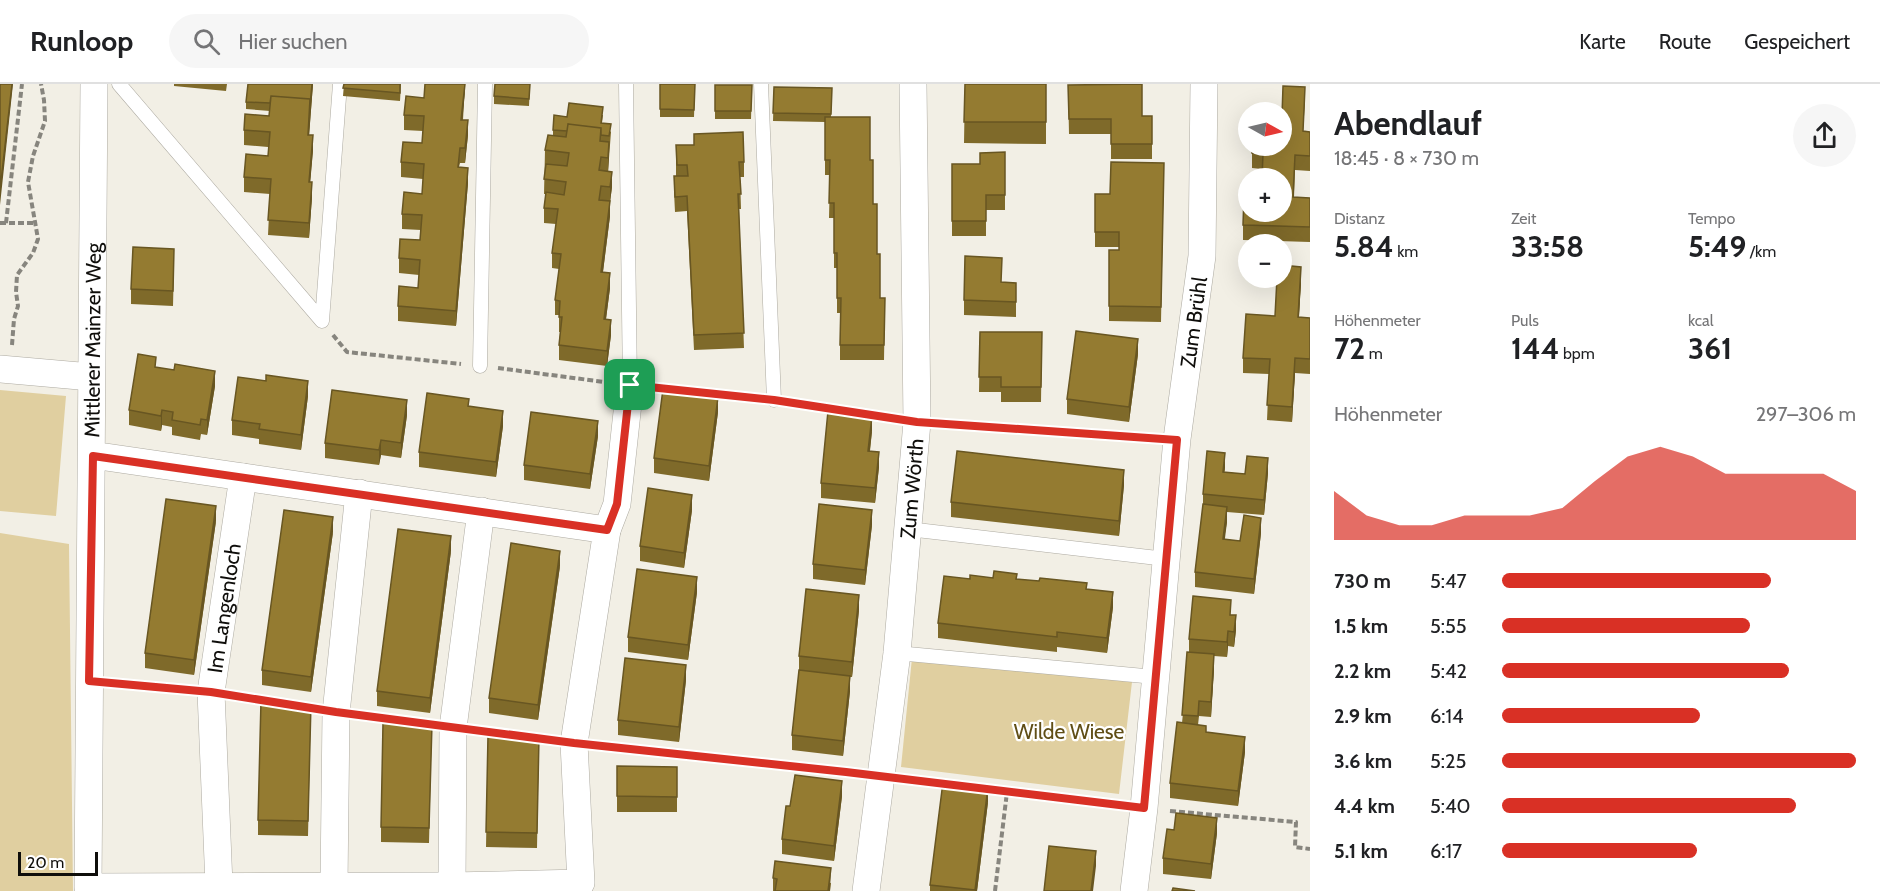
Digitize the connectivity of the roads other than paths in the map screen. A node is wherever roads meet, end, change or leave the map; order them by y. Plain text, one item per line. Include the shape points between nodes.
1 (94, 84) edge
2 (119, 84) edge
3 (340, 84) edge
4 (485, 84) edge
5 (626, 84) edge
6 (761, 84) edge
7 (913, 84) edge
8 (1204, 84) edge
9 (480, 366) road end
10 (5, 370) edge
11 (92, 378) junction
12 (630, 385) joint
13 (774, 400) road end
14 (93, 456) junction
15 (243, 477) junction
16 (360, 493) junction
17 (481, 511) junction
18 (908, 529) junction
19 (607, 530) junction
20 (1166, 559) junction
21 (897, 653) junction
22 (1155, 677) junction
23 (219, 885) junction
24 (334, 885) junction
25 (452, 886) junction
26 (581, 887) edge
27 (866, 891) edge
28 (1134, 891) edge

1 - 11 street, Mittlerer Mainzer Weg
2 - 3 lane via 322,321
4 - 9 lane
5 - 12 lane
6 - 13 lane
7 - 18 street, Zum Wörth via 917,422
8 - 20 street, Zum Brühl via 1202,256 1177,440
10 - 11 street
11 - 14 street, Mittlerer Mainzer Weg
12 - 19 street via 617,504
14 - 15 street
14 - 23 street, Mittlerer Mainzer Weg via 88,887
15 - 16 street
15 - 23 street, Im Langenloch via 211,692
16 - 17 street
16 - 24 street via 336,712
17 - 19 street
17 - 25 street via 453,728
18 - 20 lane
18 - 21 street, Zum Wörth
19 - 26 street via 574,743
20 - 22 street, Zum Brühl
21 - 22 lane
21 - 27 street, Zum Wörth
22 - 28 street, Zum Brühl
23 - 24 street
24 - 25 street
25 - 26 street

